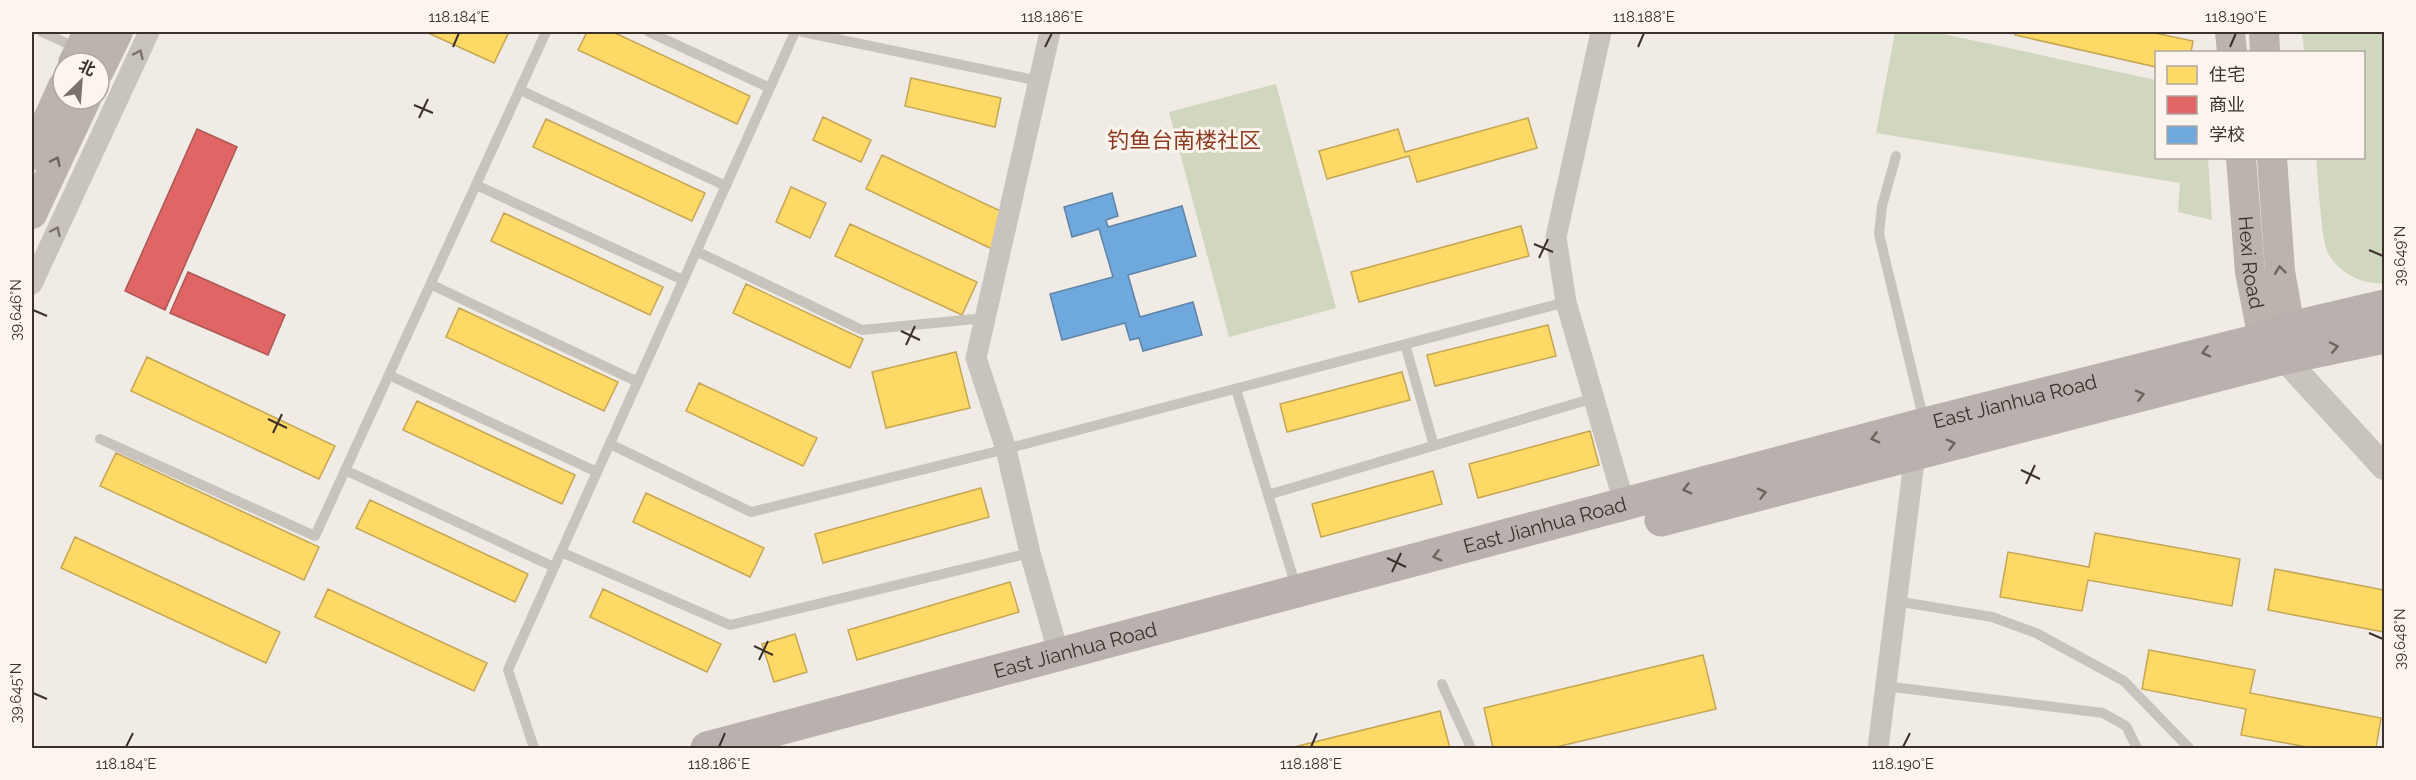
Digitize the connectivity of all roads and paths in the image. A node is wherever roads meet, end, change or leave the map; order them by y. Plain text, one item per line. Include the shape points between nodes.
1 (42, 32) edge
2 (118, 32) edge
3 (150, 32) edge
4 (546, 32) edge
5 (649, 32) edge
6 (795, 32) edge
7 (803, 32) edge
8 (1050, 32) edge
9 (1601, 32) edge
10 (2230, 32) edge
11 (2264, 32) edge
12 (80, 48) edge
13 (109, 51) edge
14 (2232, 51) edge
15 (2265, 51) edge
16 (1039, 81) junction
17 (770, 88) junction
18 (520, 90) junction
19 (51, 108) edge
20 (80, 111) edge
21 (35, 137) edge
22 (1896, 156) dead end
23 (2241, 159) edge
24 (2272, 159) edge
25 (477, 185) junction
26 (726, 186) junction
27 (32, 214) edge
28 (696, 251) junction
29 (683, 280) junction
30 (32, 284) edge
31 (432, 285) junction
32 (1566, 302) junction
33 (2385, 306) edge
34 (985, 318) junction
35 (2385, 337) edge
36 (2279, 341) junction
37 (1405, 344) junction
38 (389, 375) junction
39 (638, 382) junction
40 (1236, 389) junction
41 (1594, 398) junction
42 (100, 439) dead end
43 (1919, 439) junction
44 (610, 444) junction
45 (1434, 446) junction
46 (1006, 449) junction
47 (2385, 467) edge
48 (345, 470) junction
49 (597, 472) junction
50 (1268, 495) junction
51 (1625, 506) junction
52 (561, 552) junction
53 (1030, 553) junction
54 (554, 567) junction
55 (1297, 592) junction
56 (1896, 601) junction
57 (1059, 655) junction
58 (1442, 684) dead end
59 (1885, 686) junction
60 (534, 748) edge
61 (707, 748) edge
62 (792, 748) edge
63 (1471, 748) edge
64 (1878, 748) edge
65 (2137, 748) edge
66 (2190, 748) edge

1 - 12 lane
2 - 13 main road
30 -> 3 street
4 - 18 lane
5 - 17 lane
6 - 17 lane
7 - 16 lane
8 - 16 street
9 - 32 street via 1556,237
10 - 14 main road
11 - 15 main road
16 - 34 street
17 - 26 lane
18 - 25 lane
18 - 26 lane
19 - 21 main road
27 -> 20 main road
22 - 43 lane via 1882,206 1879,234
23 - 36 main road, Hexi Road via 2250,272
36 -> 24 main road, Hexi Road via 2280,271
25 - 29 lane
25 - 31 lane
26 - 28 lane
28 - 29 lane
28 - 34 lane via 862,330
29 - 39 lane
31 - 38 lane
31 - 39 lane
32 - 37 lane
32 - 41 street
33 - 36 main road, East Jianhua Road
34 - 46 street via 976,358
36 -> 35 main road, East Jianhua Road
36 - 43 main road, East Jianhua Road
36 - 47 street
37 - 40 lane
37 - 45 lane
38 - 48 lane
38 - 49 lane
39 - 44 lane
40 - 46 lane
40 - 50 lane
41 - 45 lane
41 - 51 street
42 - 48 lane via 315,536
43 -> 51 main road, East Jianhua Road
43 - 56 street
62 -> 43 main road, East Jianhua Road
44 - 46 lane via 751,512
44 - 49 lane
45 - 50 lane
46 - 53 street
48 - 54 lane
49 - 52 lane
50 - 55 lane
51 -> 55 main road, East Jianhua Road
52 - 53 lane via 730,625
52 - 54 lane
53 - 57 street
54 - 60 lane via 508,670
55 - 57 main road, East Jianhua Road
56 - 59 street
56 - 66 lane via 1992,617 2036,633 2124,681
57 - 61 main road, East Jianhua Road
58 - 63 lane
59 - 64 street
59 - 65 lane via 2103,713 2126,726

